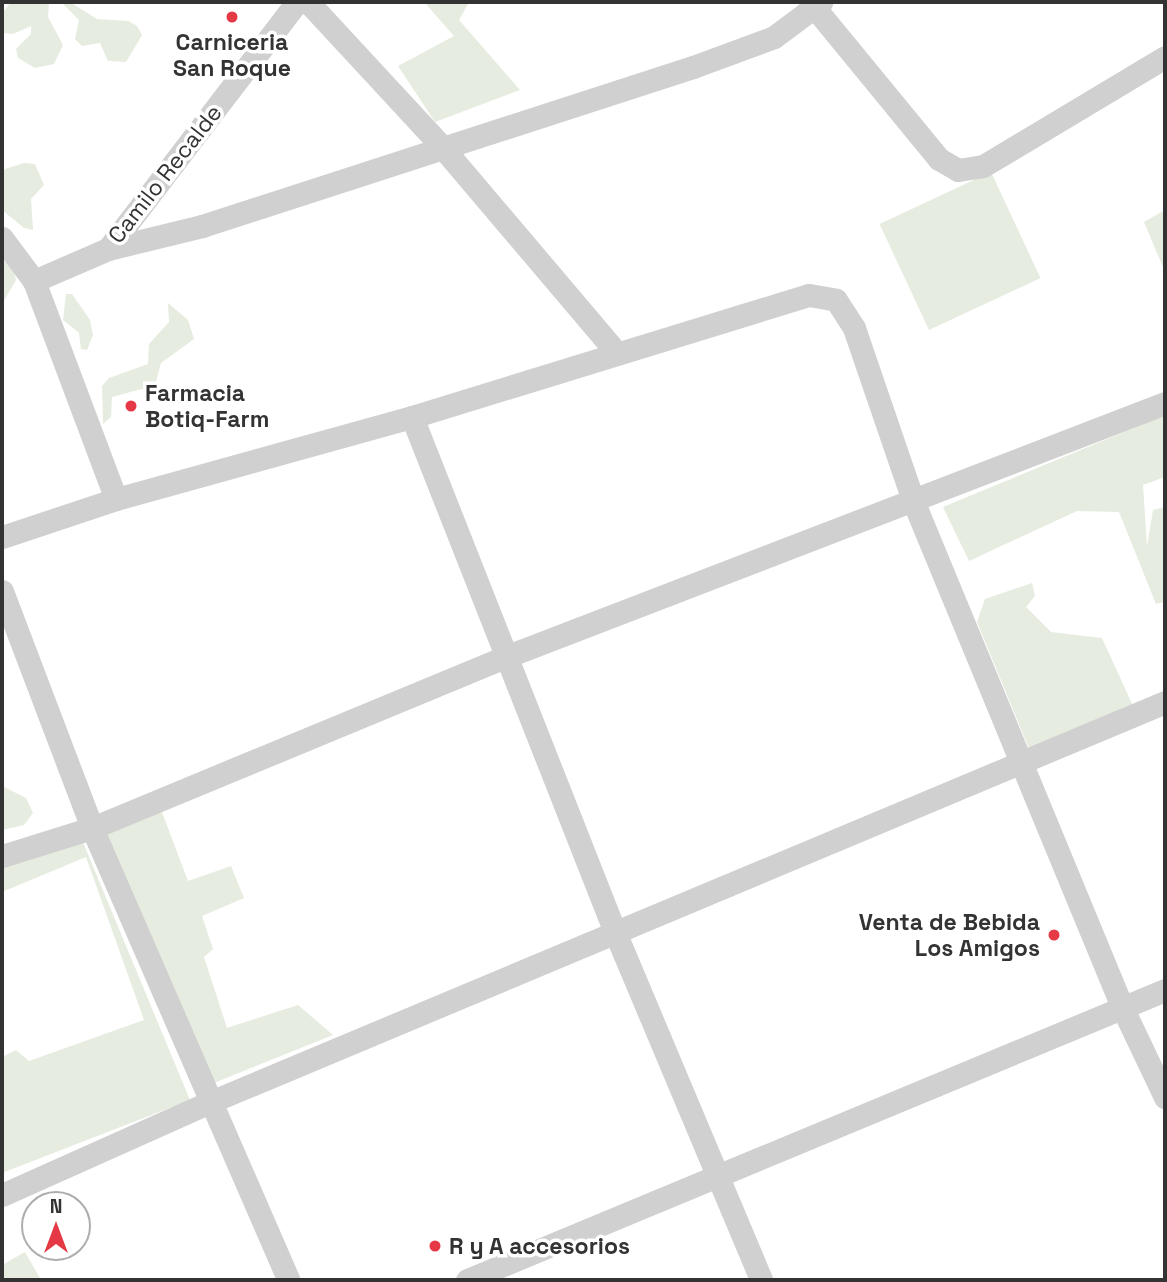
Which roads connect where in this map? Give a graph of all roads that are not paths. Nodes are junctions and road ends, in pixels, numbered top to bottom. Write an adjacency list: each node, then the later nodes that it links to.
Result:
1 (297, 2): 7 (street, Camilo Recalde)
2 (308, 2): 5 (street)
3 (815, 4): 4 (street); 5 (street)
4 (1165, 57)
5 (443, 148): 7 (street); 9 (street)
6 (2, 238): 8 (street)
7 (108, 249): 8 (street, Camilo Recalde)
8 (34, 281): 12 (street)
9 (615, 351): 11 (street); 13 (street)
10 (1165, 403): 13 (street)
11 (411, 417): 12 (street); 16 (street)
12 (116, 499): 14 (street)
13 (914, 503): 16 (street); 18 (street)
14 (2, 537)
15 (2, 591): 19 (street)
16 (508, 656): 19 (street); 21 (street)
17 (1165, 702): 18 (street)
18 (1021, 759): 21 (street); 23 (street)
19 (92, 828): 20 (street); 25 (street)
20 (2, 856)
21 (615, 932): 25 (street); 26 (street)
22 (1165, 990): 23 (street)
23 (1123, 1009): 24 (street); 26 (street)
24 (1165, 1097)
25 (208, 1103): 27 (street); 28 (street)
26 (716, 1178): 29 (street); 30 (street)
27 (2, 1195)
28 (289, 1280)
29 (467, 1280)
30 (761, 1280)

